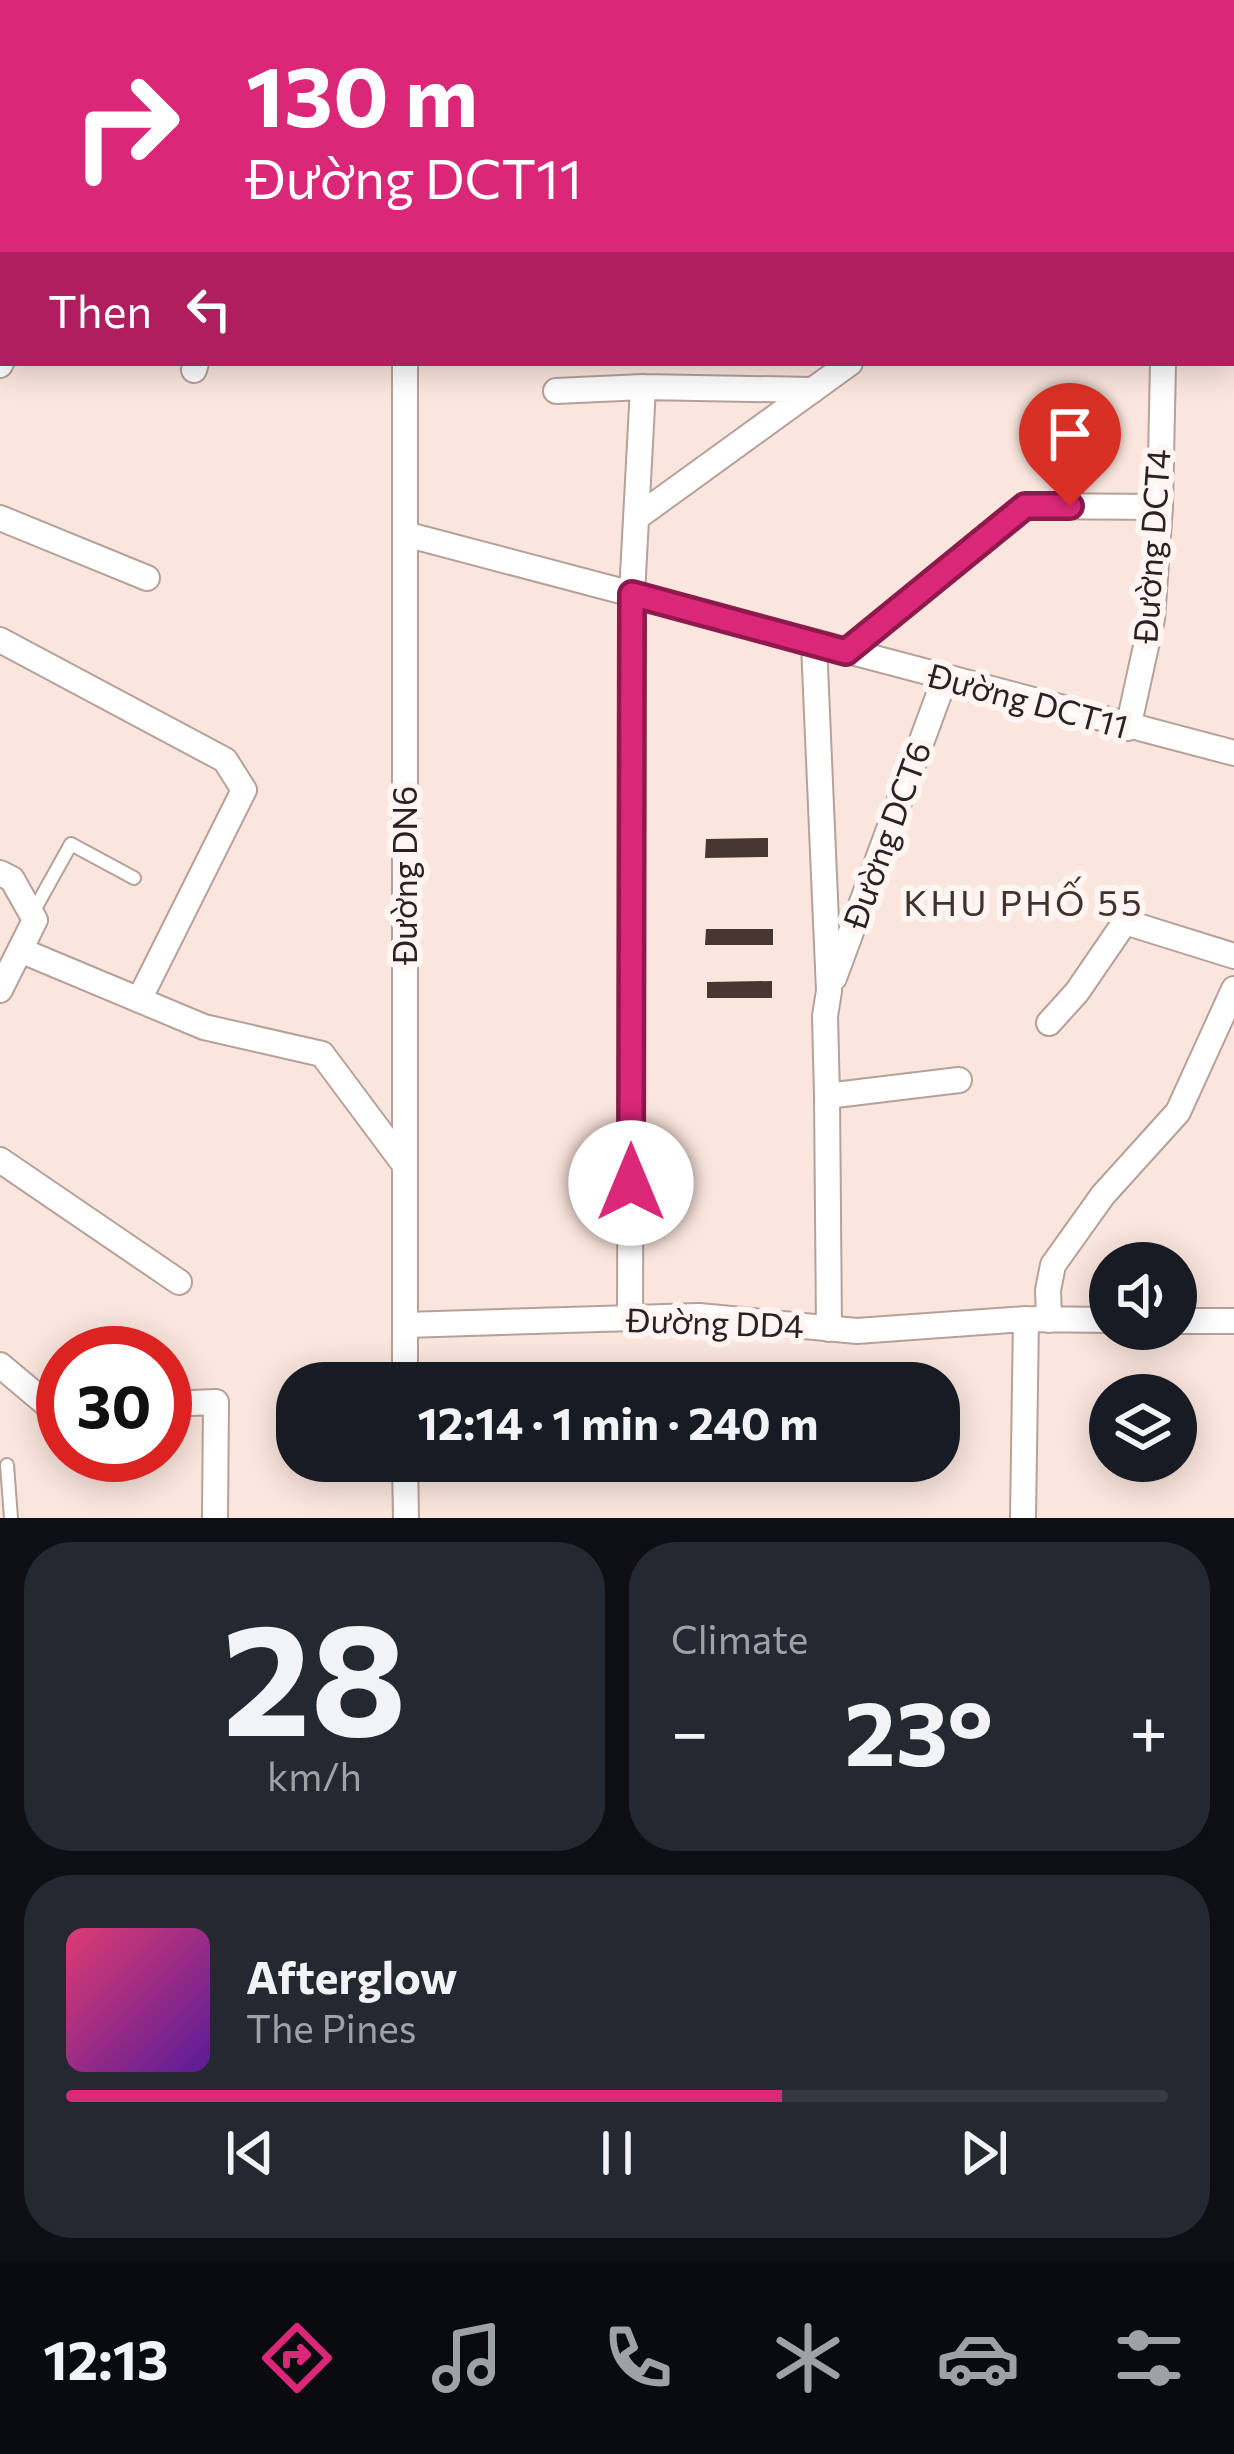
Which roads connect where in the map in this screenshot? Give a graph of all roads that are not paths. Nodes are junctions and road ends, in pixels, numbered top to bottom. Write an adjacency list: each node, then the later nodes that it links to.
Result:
1 (846, 366): 5 (street)
2 (1163, 366): 7 (street, Đường DCT4)
3 (405, 367): 10 (street, Đường DN6)
4 (643, 386): 5 (street); 6 (street); 9 (street)
5 (813, 390): 9 (street)
6 (556, 392)
7 (1160, 507): 15 (street); 17 (street, Đường DCT4)
8 (0, 518): 11 (street)
9 (636, 518): 12 (street)
10 (405, 534): 12 (street, Đường DCT11); 32 (street, Đường DN6)
11 (147, 578)
12 (632, 594): 14 (street, Đường DCT11); 34 (street)
13 (0, 640): 27 (street)
14 (814, 644): 15 (street, Đường DCT11); 26 (street)
15 (846, 652): 16 (street, Đường DCT11)
16 (945, 678): 17 (street, Đường DCT11); 26 (street, Đường DCT6)
17 (1128, 728): 18 (street, Đường DCT11)
18 (1234, 753)
19 (0, 872): 21 (street)
20 (134, 878): 21 (lane)
21 (32, 915): 22 (street)
22 (20, 950): 25 (street); 27 (street)
23 (1234, 956): 28 (street)
24 (1234, 989): 35 (street)
25 (0, 990)
26 (830, 991): 30 (street)
27 (139, 1000): 32 (street)
28 (1049, 1023)
29 (959, 1080): 30 (street)
30 (827, 1096): 40 (street)
31 (0, 1160): 33 (street)
32 (404, 1164): 39 (street, Đường DN6)
33 (179, 1282)
34 (630, 1318): 39 (street, Đường DD4); 40 (street, Đường DD4)
35 (1037, 1319): 36 (street, Đường DD4); 40 (street, Đường DD4); 50 (street)
36 (1089, 1320)
37 (1197, 1321): 38 (street)
38 (1234, 1322)
39 (405, 1325): 41 (street, Đường DN6)
40 (829, 1328)
41 (405, 1362)
42 (0, 1365): 43 (street)
43 (36, 1395)
44 (192, 1403): 48 (street)
45 (7, 1465): 47 (lane)
46 (405, 1482): 49 (street)
47 (10, 1518)
48 (215, 1518)
49 (406, 1518)
50 (1023, 1518)

